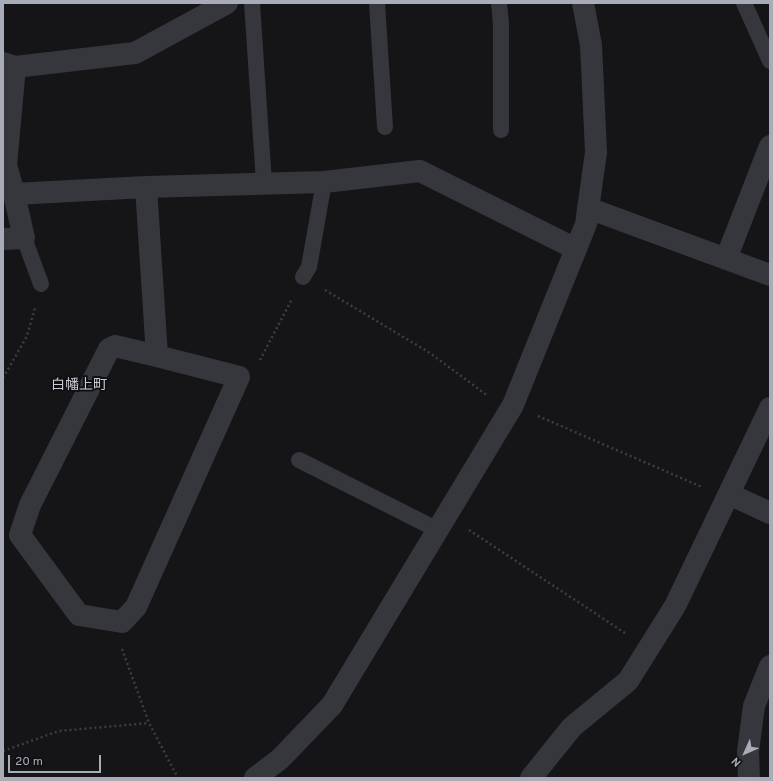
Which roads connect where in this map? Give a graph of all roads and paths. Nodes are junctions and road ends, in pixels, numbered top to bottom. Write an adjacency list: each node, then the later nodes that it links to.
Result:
1 (227, 3): 8 (street)
2 (252, 3): 13 (lane)
3 (377, 3): 9 (lane)
4 (499, 3): 10 (lane)
5 (583, 3): 16 (street)
6 (744, 3): 7 (lane)
7 (770, 61)
8 (9, 65): 15 (street)
9 (385, 127)
10 (501, 130)
11 (770, 146): 19 (street)
12 (324, 182): 13 (street); 18 (street); 21 (lane)
13 (264, 184): 14 (street)
14 (146, 187): 15 (street); 23 (street)
15 (14, 194): 17 (street)
16 (588, 208): 18 (street); 19 (street)
17 (13, 239): 22 (lane)
18 (576, 249): 27 (street)
19 (726, 259): 20 (street)
20 (770, 275)
21 (304, 277): 25 (path); 27 (path)
22 (41, 284): 24 (path)
23 (157, 356): 25 (street); 32 (street)
24 (3, 378)
25 (239, 378): 32 (street)
26 (770, 408): 29 (street)
27 (511, 409): 29 (path); 31 (street)
28 (299, 460): 31 (lane)
29 (728, 496): 30 (street); 33 (street)
30 (770, 513)
31 (443, 522): 33 (path); 38 (street)
32 (112, 620): 35 (path)
33 (649, 648): 39 (street)
34 (770, 666): 40 (street)
35 (149, 723): 36 (path); 37 (path)
36 (3, 751)
37 (178, 778)
38 (255, 778)
39 (531, 778)
40 (749, 778)

